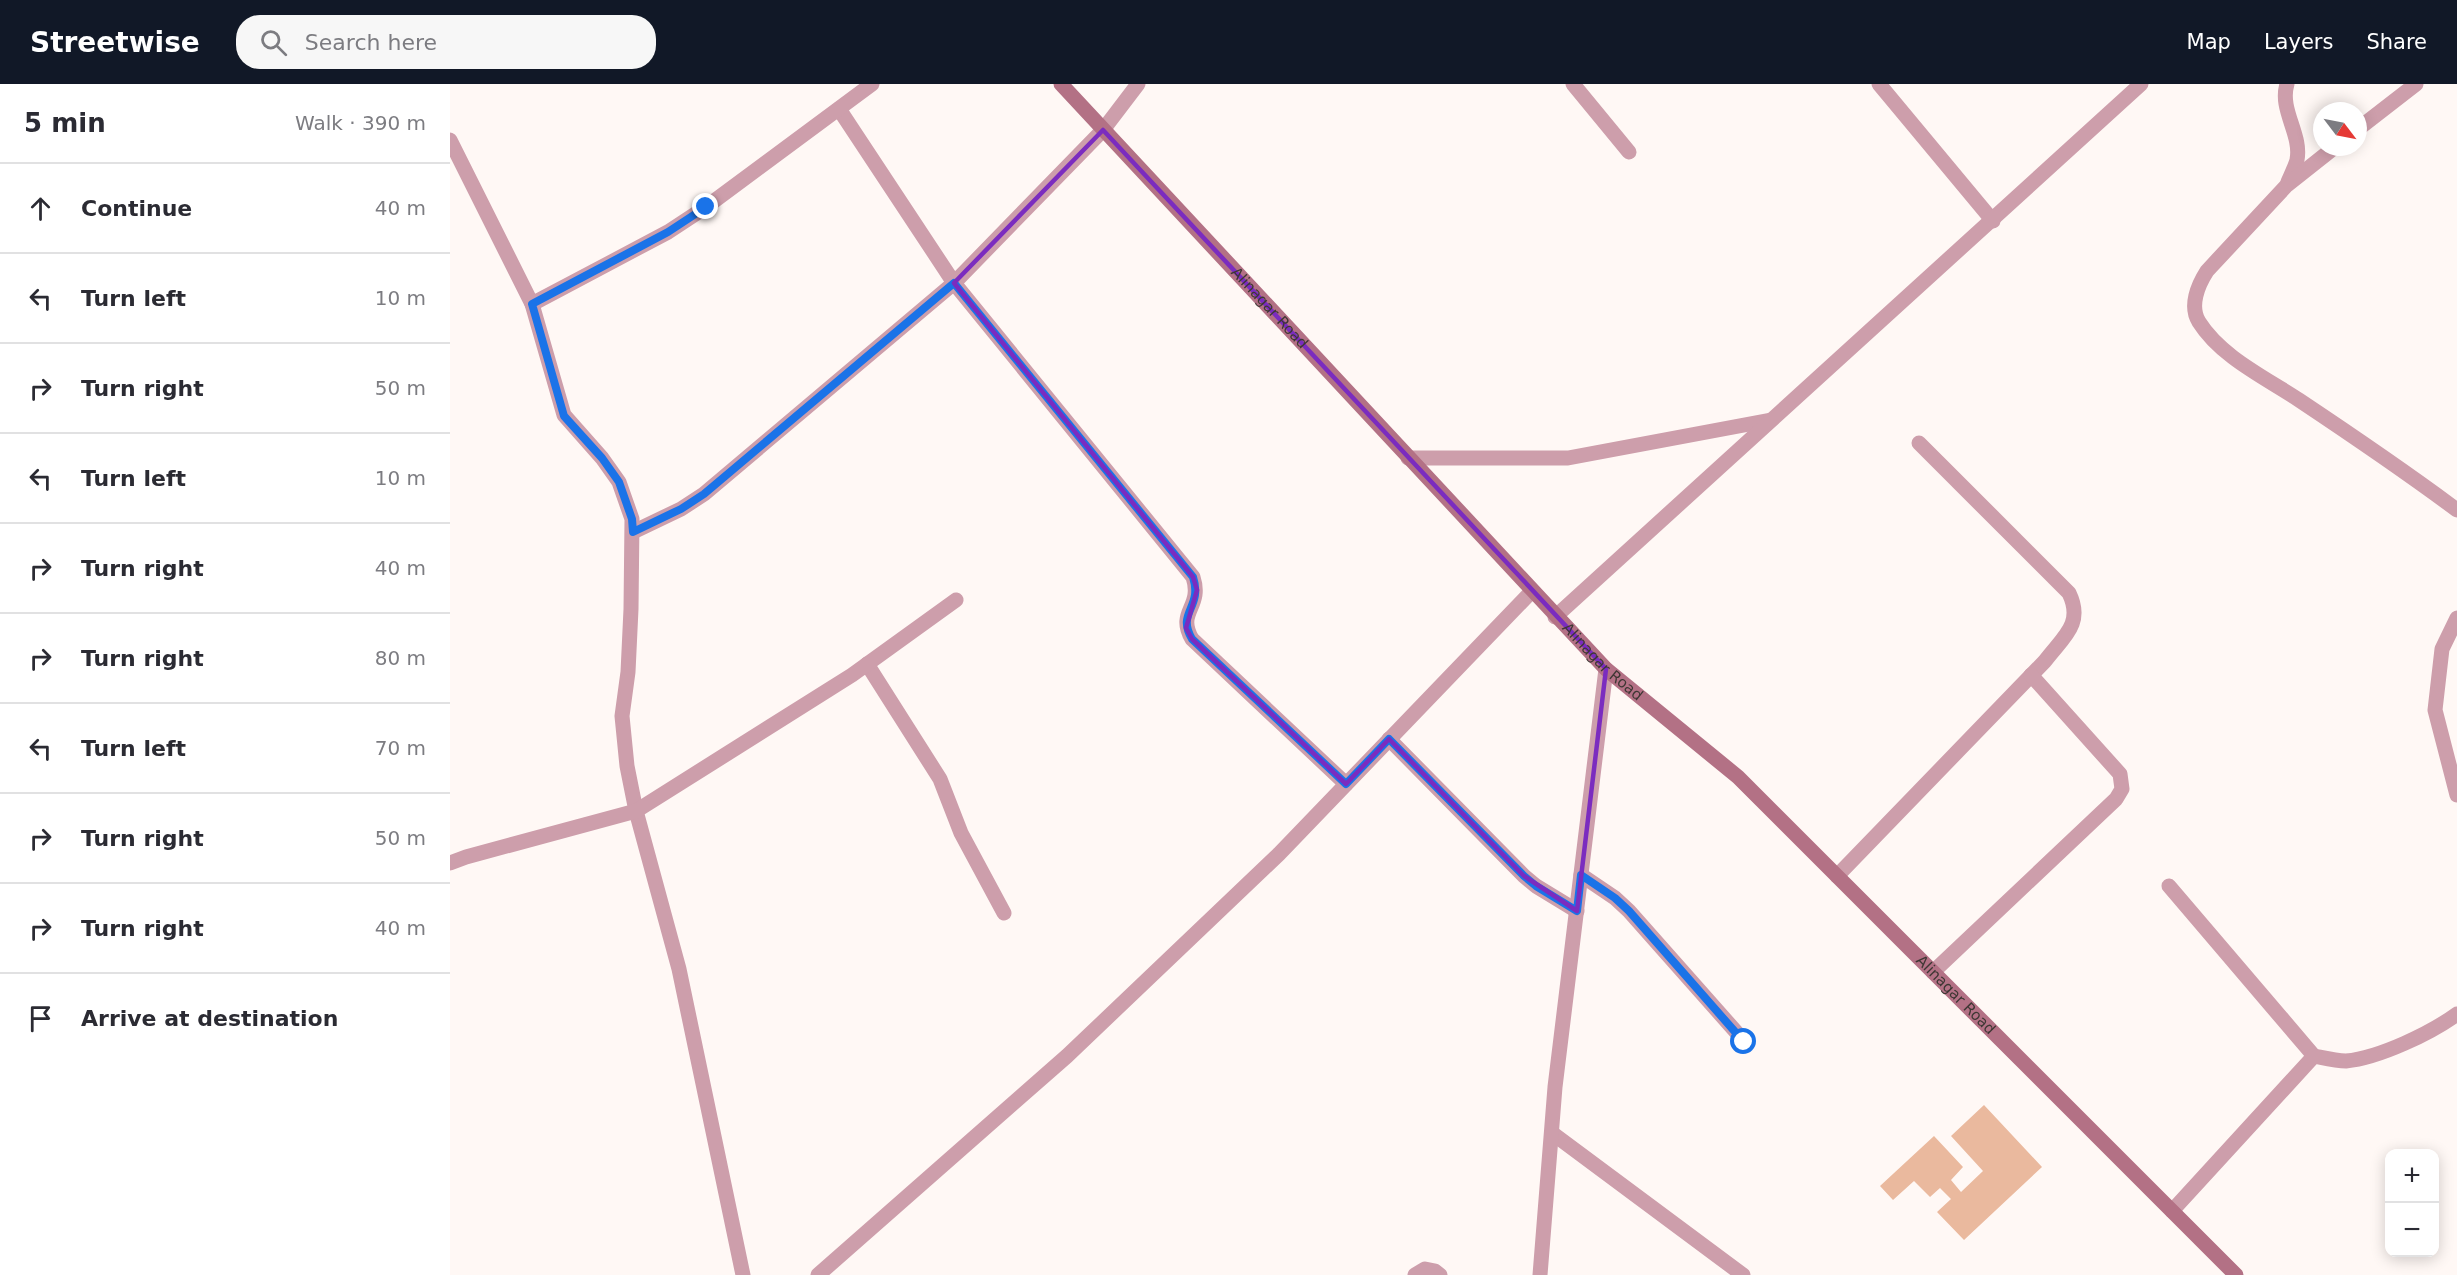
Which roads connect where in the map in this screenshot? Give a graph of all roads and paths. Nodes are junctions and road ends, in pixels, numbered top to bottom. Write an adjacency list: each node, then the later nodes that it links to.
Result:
1 (872, 84): 9 (street)
2 (1061, 84): 11 (main road, Alinagar Road)
3 (1138, 84): 11 (street)
4 (1573, 84): 13 (street)
5 (1879, 84): 16 (street)
6 (2141, 84): 16 (street)
7 (2287, 84): 15 (street)
8 (2416, 84): 10 (street)
9 (839, 109): 17 (street); 18 (street)
10 (2367, 122)
11 (1103, 130): 17 (street); 21 (main road, Alinagar Road)
12 (450, 141): 18 (street)
13 (1629, 152)
14 (2324, 156): 15 (street)
15 (2287, 185): 22 (street)
16 (1993, 221): 19 (street)
17 (954, 283): 23 (street); 32 (street)
18 (532, 304): 23 (street)
19 (1771, 420): 21 (street); 26 (street)
20 (1919, 443): 30 (street)
21 (1408, 458): 24 (main road, Alinagar Road)
22 (2455, 506)
23 (633, 532): 34 (street)
24 (1532, 591): 26 (main road, Alinagar Road); 31 (street)
25 (956, 600): 28 (street)
26 (1555, 617): 29 (main road, Alinagar Road)
27 (2457, 618): 33 (street)
28 (867, 664): 34 (street); 40 (street)
29 (1606, 669): 36 (street); 37 (main road, Alinagar Road)
30 (2031, 675): 37 (street); 41 (street)
31 (1389, 739): 32 (street); 39 (street)
32 (1346, 784): 48 (street)
33 (2457, 795)
34 (636, 811): 35 (street); 47 (street)
35 (450, 863)
36 (1581, 875): 39 (street); 43 (street)
37 (1837, 876): 41 (main road, Alinagar Road)
38 (2169, 886): 44 (street)
39 (1577, 911): 45 (street)
40 (1004, 913)
41 (1933, 972): 46 (main road, Alinagar Road)
42 (2453, 1022): 44 (street)
43 (1744, 1042)
44 (2314, 1056): 46 (street)
45 (1552, 1133): 51 (street); 52 (street)
46 (2172, 1211): 53 (main road, Alinagar Road)
47 (743, 1275)
48 (818, 1275)
49 (1415, 1275): 50 (street)
50 (1440, 1275)
51 (1540, 1275)
52 (1743, 1275)
53 (2236, 1275)

